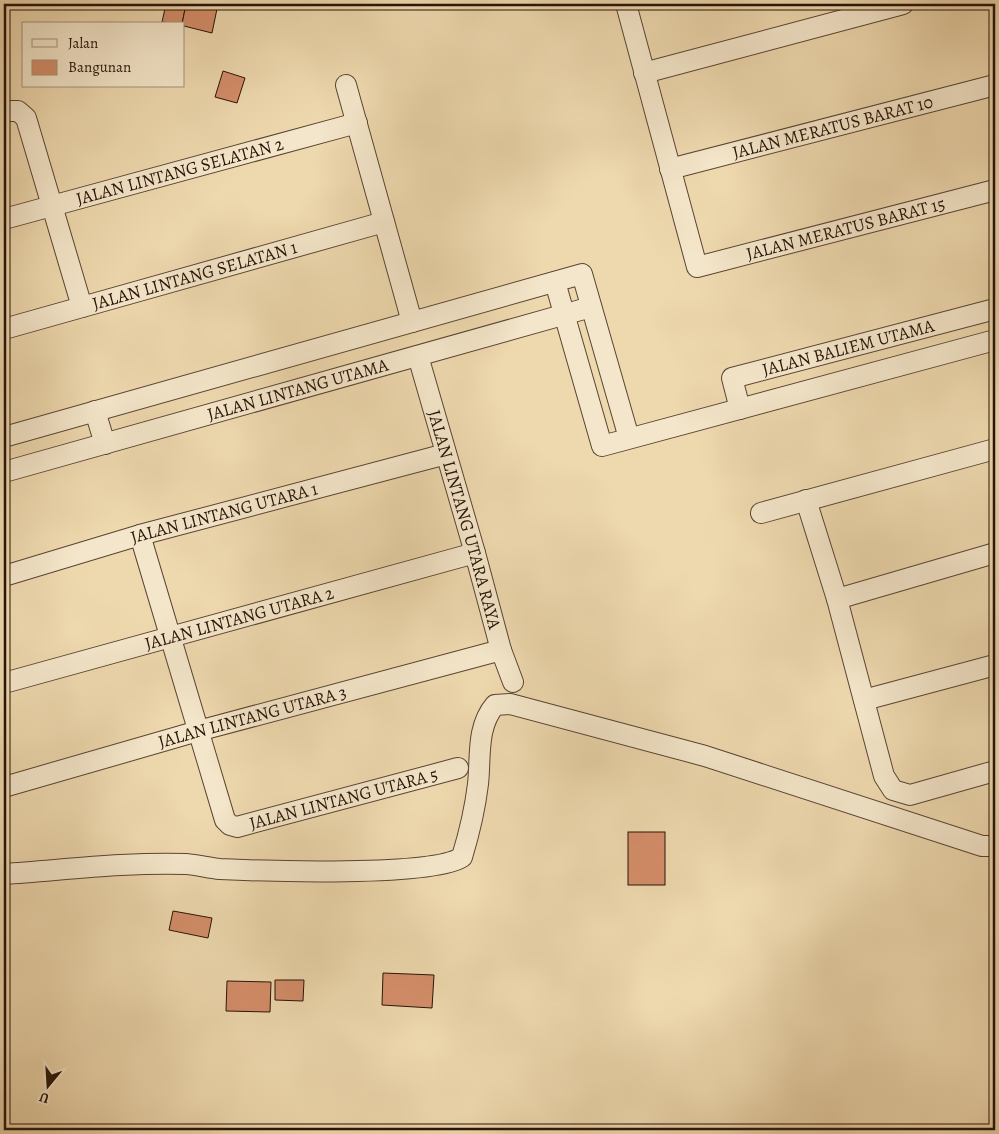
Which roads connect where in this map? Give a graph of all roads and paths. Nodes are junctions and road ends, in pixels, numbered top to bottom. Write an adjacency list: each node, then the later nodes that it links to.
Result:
1 (626, 4): 3 (street)
2 (903, 4): 3 (street)
3 (644, 73): 8 (street)
4 (346, 84): 7 (street)
5 (995, 85): 8 (street, JALAN MERATUS BARAT 10)
6 (11, 111): 10 (street)
7 (357, 123): 10 (street, JALAN LINTANG SELATAN 2); 12 (street)
8 (670, 170): 9 (street, JALAN MERATUS BARAT 15)
9 (995, 190)
10 (53, 205): 11 (street, JALAN LINTANG SELATAN 2); 14 (street)
11 (4, 219)
12 (384, 222): 14 (street, JALAN LINTANG SELATAN 1); 18 (street)
13 (555, 282): 15 (street, JALAN LINTANG UTAMA); 17 (street); 18 (street, JALAN LINTANG UTAMA)
14 (82, 307): 19 (street, JALAN LINTANG SELATAN 1)
15 (591, 307): 17 (street, JALAN LINTANG UTAMA); 25 (street)
16 (995, 309): 22 (street, JALAN BALIEM UTAMA)
17 (564, 315): 21 (street, JALAN LINTANG UTAMA); 25 (street, JALAN BALIEM UTAMA)
18 (412, 322): 23 (street, JALAN LINTANG UTAMA)
19 (4, 329)
20 (995, 340): 22 (street, JALAN BALIEM UTAMA)
21 (418, 356): 26 (street, JALAN LINTANG UTAMA); 28 (street, JALAN LINTANG UTARA RAYA)
22 (740, 409): 25 (street, JALAN BALIEM UTAMA)
23 (95, 411): 24 (street, JALAN LINTANG UTAMA); 26 (street)
24 (4, 437)
25 (629, 438)
26 (105, 444): 29 (street, JALAN LINTANG UTAMA)
27 (995, 449): 30 (street)
28 (446, 454): 32 (street, JALAN LINTANG UTARA 1); 34 (street, JALAN LINTANG UTARA RAYA)
29 (4, 472)
30 (806, 500): 31 (street); 36 (street)
31 (762, 513)
32 (140, 535): 35 (street, JALAN LINTANG UTARA 1); 37 (street)
33 (995, 553): 36 (street)
34 (475, 554): 37 (street, JALAN LINTANG UTARA 2); 38 (street, JALAN LINTANG UTARA RAYA)
35 (4, 576)
36 (836, 599): 42 (street)
37 (172, 636): 41 (street, JALAN LINTANG UTARA 2); 43 (street)
38 (501, 650): 40 (street, JALAN LINTANG UTARA RAYA); 43 (street, JALAN LINTANG UTARA 3)
39 (995, 665): 42 (street)
40 (513, 682)
41 (4, 683)
42 (864, 700): 45 (street)
43 (198, 731): 44 (street, JALAN LINTANG UTARA 5); 46 (street, JALAN LINTANG UTARA 3)
44 (458, 768)
45 (995, 770)
46 (4, 788)
47 (995, 846): 48 (street)
48 (4, 874)

